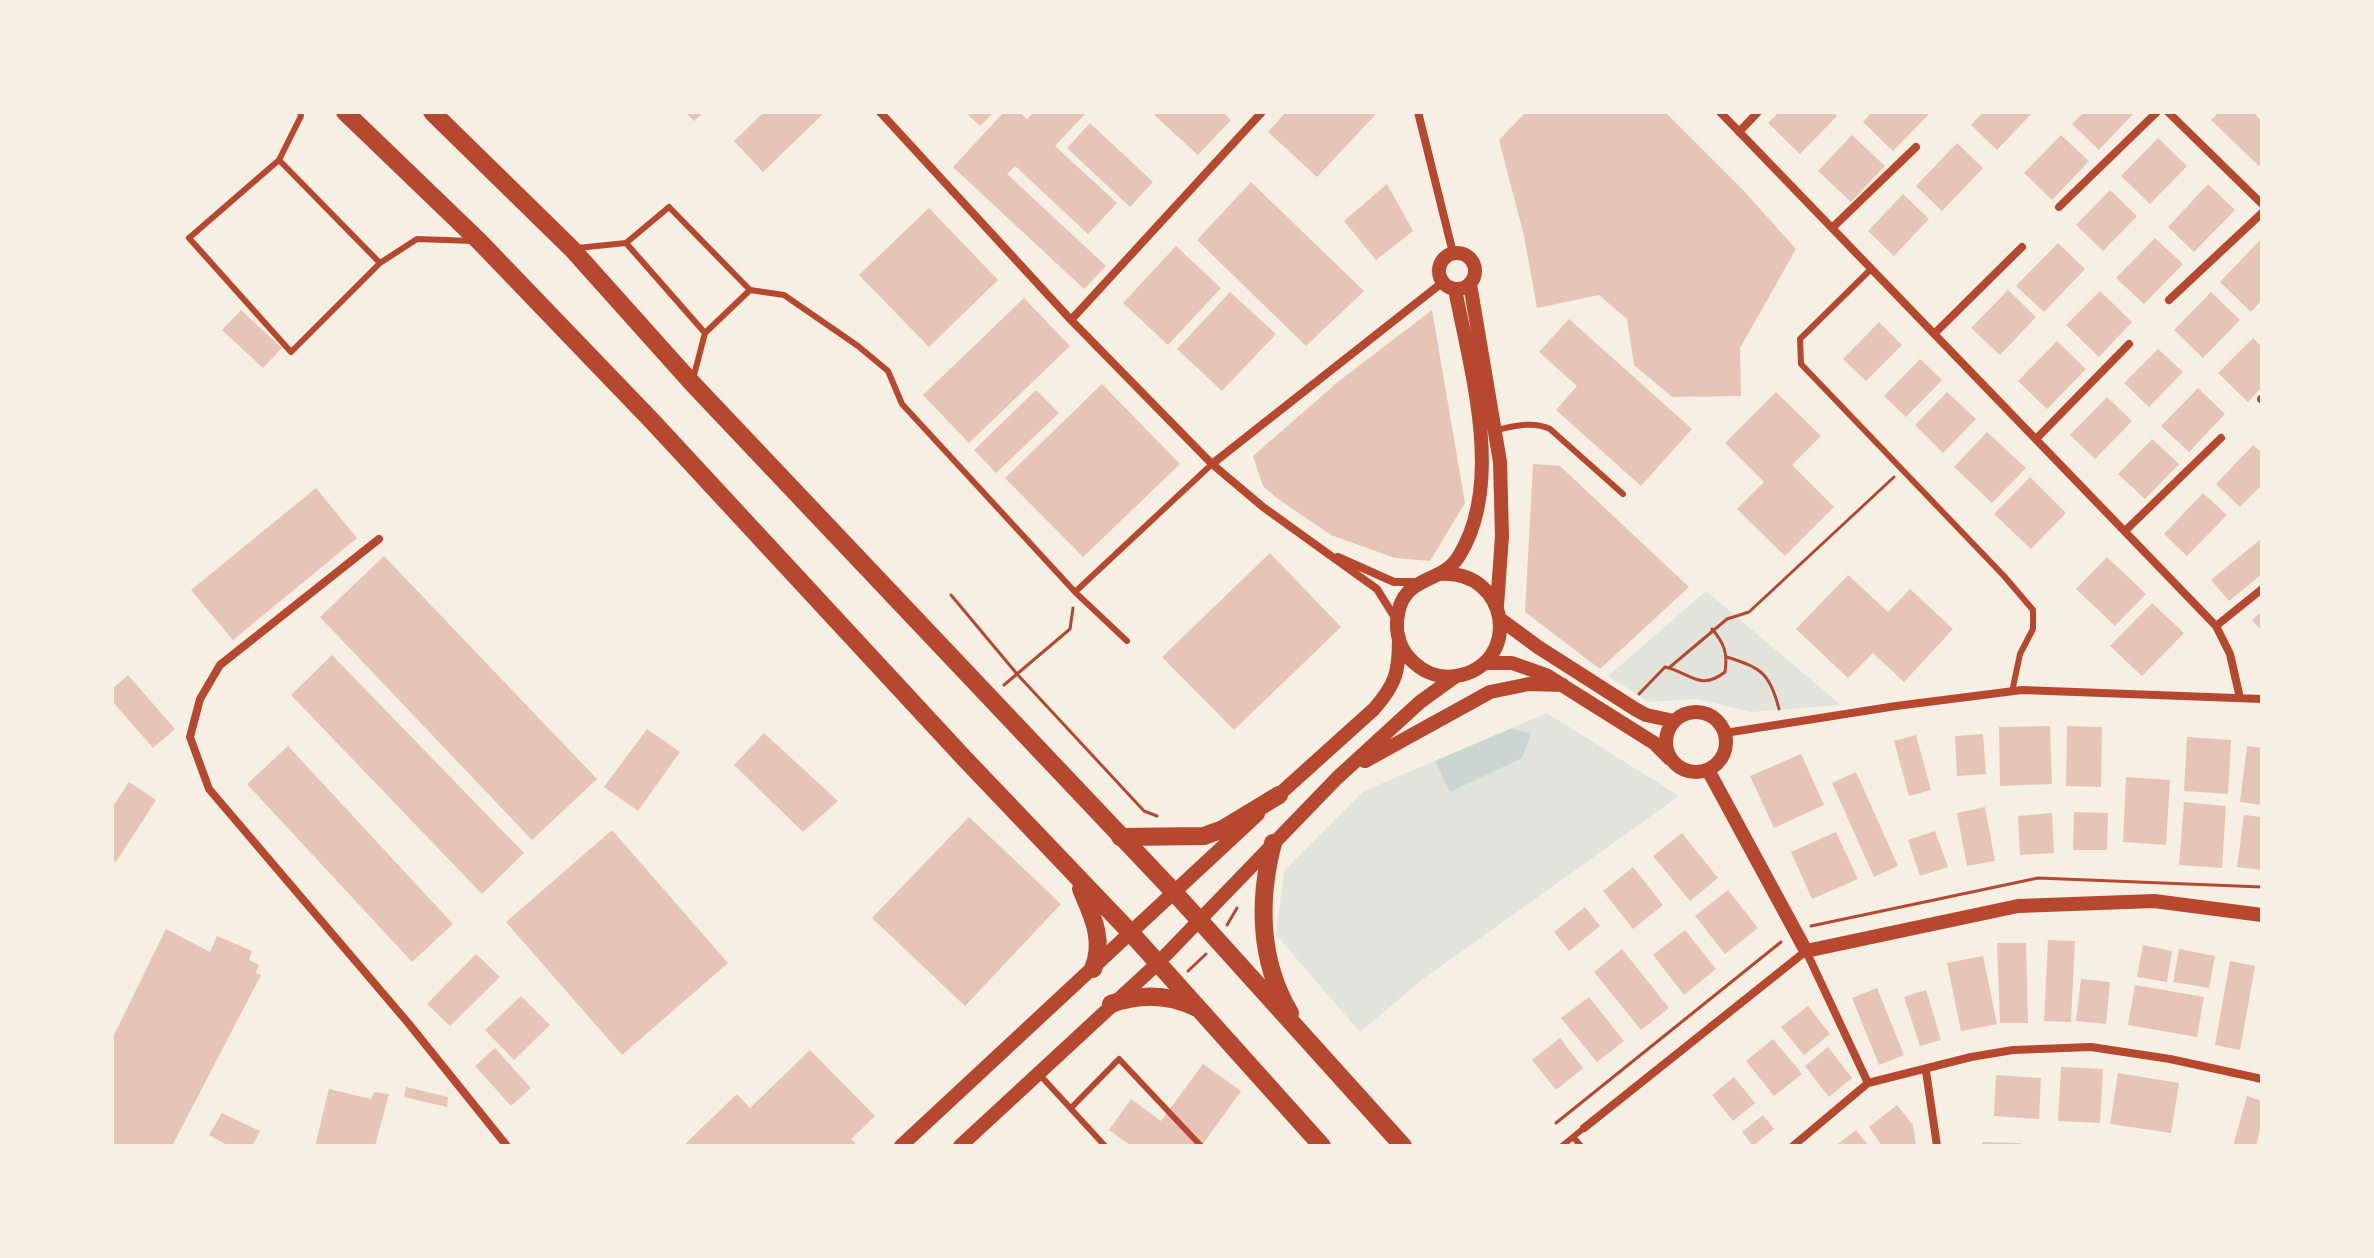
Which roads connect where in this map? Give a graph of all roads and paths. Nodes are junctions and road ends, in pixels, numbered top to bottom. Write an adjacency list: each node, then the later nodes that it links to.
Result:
1 (300, 112): 13 (lane)
2 (345, 112): 18 (highway)
3 (432, 112): 21 (highway)
4 (880, 112): 28 (street)
5 (1262, 112): 28 (street)
6 (1418, 112): 22 (street)
7 (1720, 112): 11 (street)
8 (1758, 112): 11 (street)
9 (2157, 112): 15 (street)
10 (2168, 112): 14 (street)
11 (1739, 132): 17 (street)
12 (1916, 147): 17 (street)
13 (279, 160): 23 (lane); 23 (lane)
14 (2262, 204)
15 (2059, 207)
16 (2262, 213): 27 (street)
17 (1832, 228): 24 (street)
18 (479, 241): 23 (lane); 74 (highway)
19 (626, 243): 21 (lane); 26 (lane); 29 (lane)
20 (2022, 247): 30 (street)
21 (572, 249): 32 (highway)
22 (1453, 253): 25 (street); 25 (street)
23 (380, 263)
24 (1871, 269): 30 (street); 37 (lane)
25 (1456, 285): 33 (street); 36 (street); 42 (street)
26 (750, 290): 29 (lane); 45 (lane)
27 (2169, 300)
28 (1071, 320): 36 (street)
29 (705, 333): 32 (lane)
30 (1934, 334): 35 (street)
31 (2129, 344): 35 (street)
32 (692, 383): 60 (highway)
33 (1496, 430): 38 (lane); 47 (street)
34 (2221, 438): 39 (street)
35 (2036, 439): 39 (street)
36 (1212, 464): 41 (street); 45 (lane)
37 (1902, 470): 50 (path); 59 (lane)
38 (1623, 494)
39 (2125, 531): 49 (street)
40 (379, 539): 95 (street)
41 (1319, 548): 43 (street); 48 (street)
42 (1440, 574): 43 (street); 47 (street)
43 (1422, 581): 48 (street)
44 (2262, 589): 49 (street)
45 (1075, 592): 52 (lane); 56 (path)
46 (951, 595): 56 (path)
47 (1499, 613): 54 (street); 63 (street)
48 (1397, 622): 51 (street)
49 (2216, 626): 61 (street)
50 (1712, 629): 53 (path); 55 (path)
51 (1399, 638): 57 (street); 70 (street)
52 (1127, 641)
53 (1727, 657): 55 (path); 65 (path)
54 (1484, 663): 57 (street); 58 (street)
55 (1670, 667): 63 (path)
56 (1017, 674): 60 (path); 72 (path)
57 (1456, 676): 69 (street)
58 (1563, 685): 67 (street); 69 (street)
59 (2012, 692): 61 (street); 65 (street)
60 (989, 698): 71 (highway)
61 (2240, 698): 62 (street)
62 (2262, 699)
63 (1628, 705): 64 (street)
64 (1674, 721): 66 (street); 67 (street)
65 (1782, 724): 66 (street)
66 (1725, 733): 68 (street)
67 (1670, 759): 68 (street)
68 (1708, 770): 78 (street)
69 (1337, 778): 73 (street)
70 (1279, 795): 72 (highway); 75 (street)
71 (1120, 837): 72 (highway); 75 (highway)
72 (1188, 838)
73 (1273, 843): 77 (street); 85 (highway)
74 (1075, 875): 79 (highway); 82 (highway)
75 (1173, 891): 77 (highway); 79 (street)
76 (2262, 915): 80 (street)
77 (1200, 922): 81 (street); 85 (highway)
78 (1795, 930): 80 (street); 91 (path)
79 (1130, 932): 81 (highway); 82 (street)
80 (1806, 951): 89 (street); 92 (street)
81 (1158, 963): 83 (street); 84 (highway)
82 (1093, 969): 96 (street)
83 (1111, 1004): 84 (highway); 87 (street)
84 (1202, 1010): 94 (highway)
85 (1303, 1037): 100 (highway)
86 (1926, 1071): 88 (street); 89 (street); 104 (street)
87 (1039, 1074): 90 (lane); 97 (street)
88 (2262, 1079)
89 (1868, 1083): 103 (street)
90 (1071, 1108): 98 (lane); 99 (lane)
91 (1556, 1123)
92 (1584, 1128): 93 (lane)
93 (1573, 1137): 101 (lane); 102 (lane)
94 (1315, 1143)
95 (507, 1146)
96 (901, 1146)
97 (960, 1146)
98 (1105, 1146)
99 (1201, 1146)
100 (1403, 1146)
101 (1562, 1146)
102 (1581, 1146)
103 (1793, 1146)
104 (1937, 1146)

